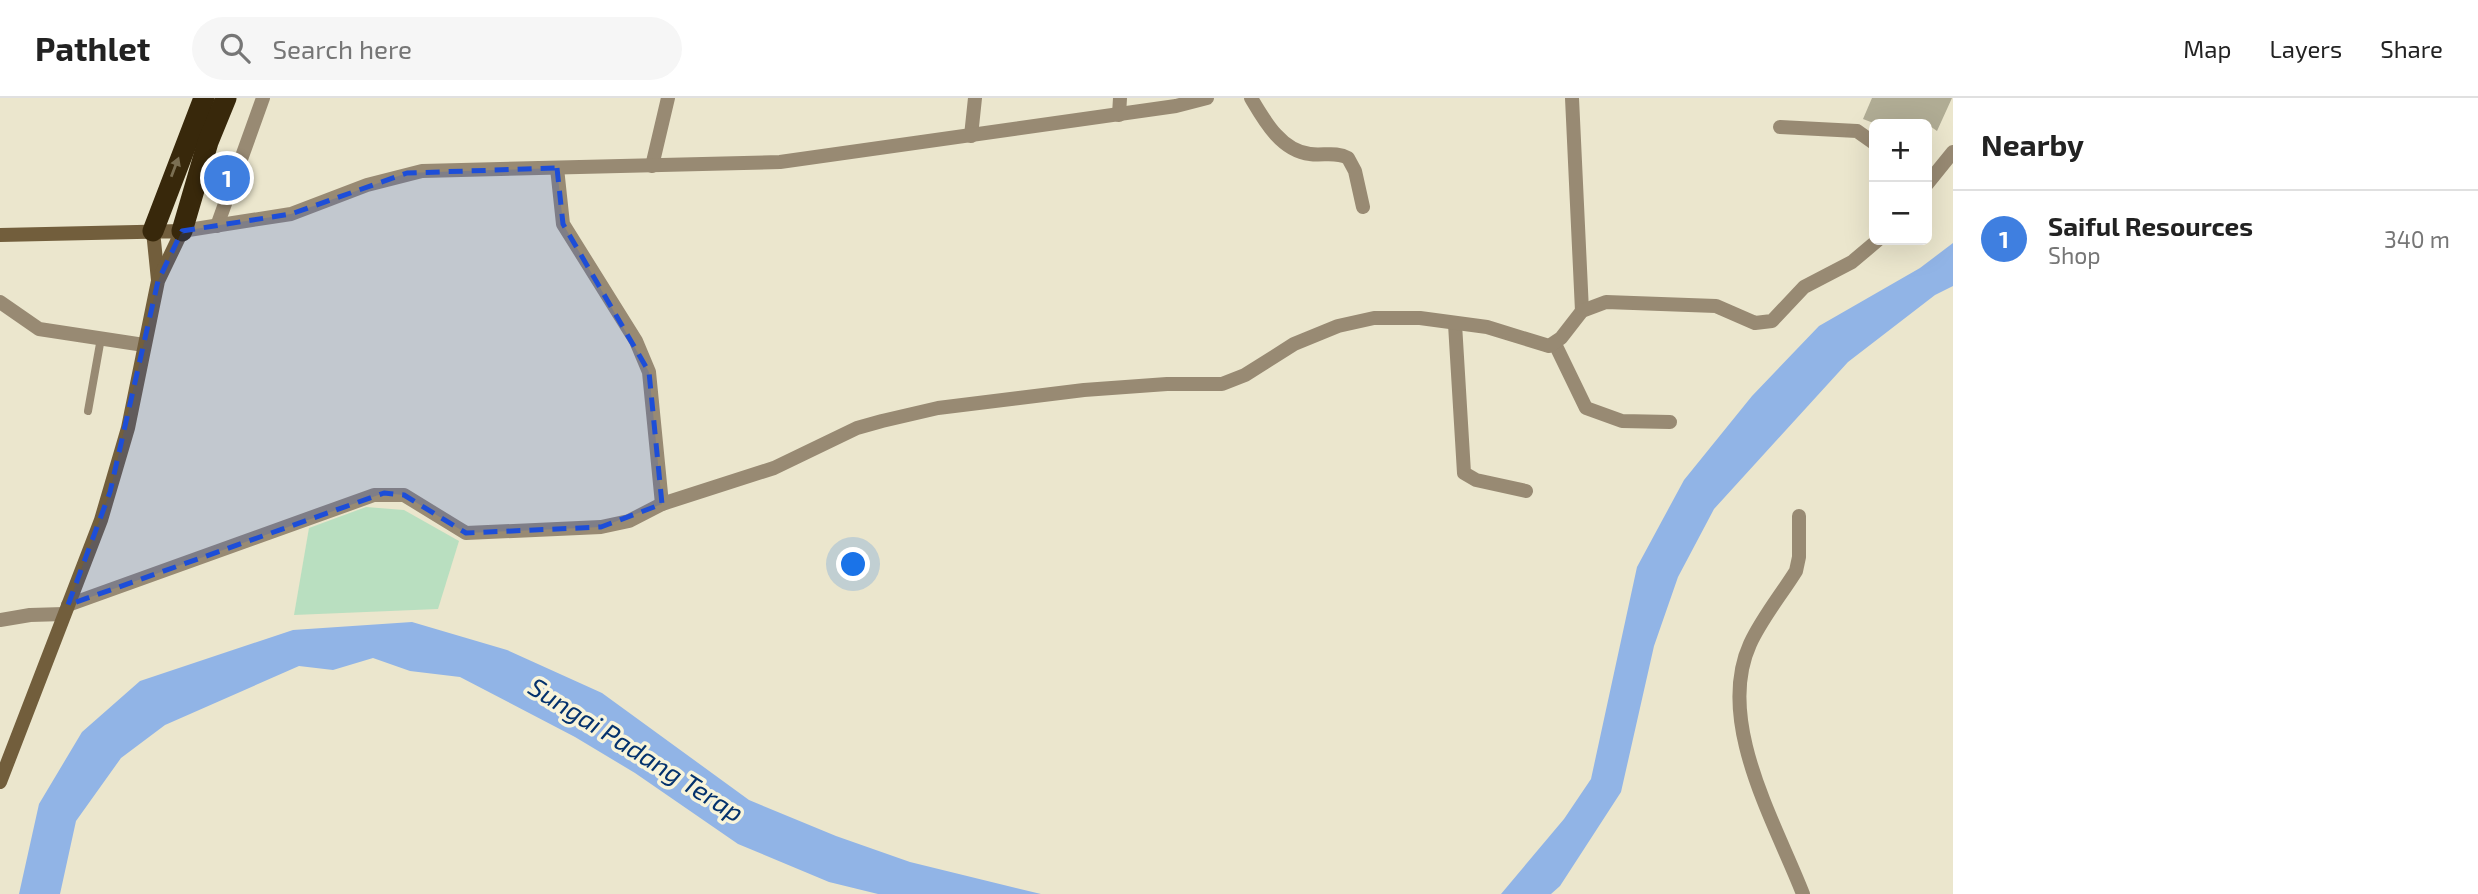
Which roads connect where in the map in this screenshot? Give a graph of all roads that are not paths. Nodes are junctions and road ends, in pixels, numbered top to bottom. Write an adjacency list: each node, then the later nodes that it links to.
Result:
1 (204, 98): 20 (highway, one-way to 1)
2 (226, 98): 21 (highway)
3 (263, 98): 19 (street)
4 (668, 98): 15 (street)
5 (975, 98): 12 (street)
6 (1120, 98): 10 (street)
7 (1207, 98): 10 (street)
8 (1251, 98): 18 (street)
9 (1572, 98): 26 (street)
10 (1119, 115): 12 (street)
11 (1780, 127): 13 (street)
12 (971, 136): 15 (street)
13 (1869, 139)
14 (1953, 152): 17 (street)
15 (652, 166): 16 (street)
16 (557, 168): 19 (street); 34 (street)
17 (1929, 182)
18 (1363, 207)
19 (217, 226): 21 (street)
20 (153, 231): 21 (main road); 22 (main road); 24 (main road)
21 (181, 231): 24 (main road)
22 (0, 235)
23 (1872, 245): 26 (street)
24 (158, 281): 30 (main road)
25 (0, 302): 28 (street)
26 (1582, 312): 29 (street)
27 (1455, 324): 29 (street); 33 (street); 34 (street)
28 (100, 338): 30 (street); 31 (lane)
29 (1555, 344): 32 (street)
30 (144, 345): 36 (main road)
31 (88, 411)
32 (1670, 422)
33 (1525, 491)
34 (662, 504): 36 (street)
35 (1799, 516): 39 (street)
36 (66, 610): 37 (street); 38 (main road)
37 (0, 620)
38 (0, 782)
39 (1803, 894)

